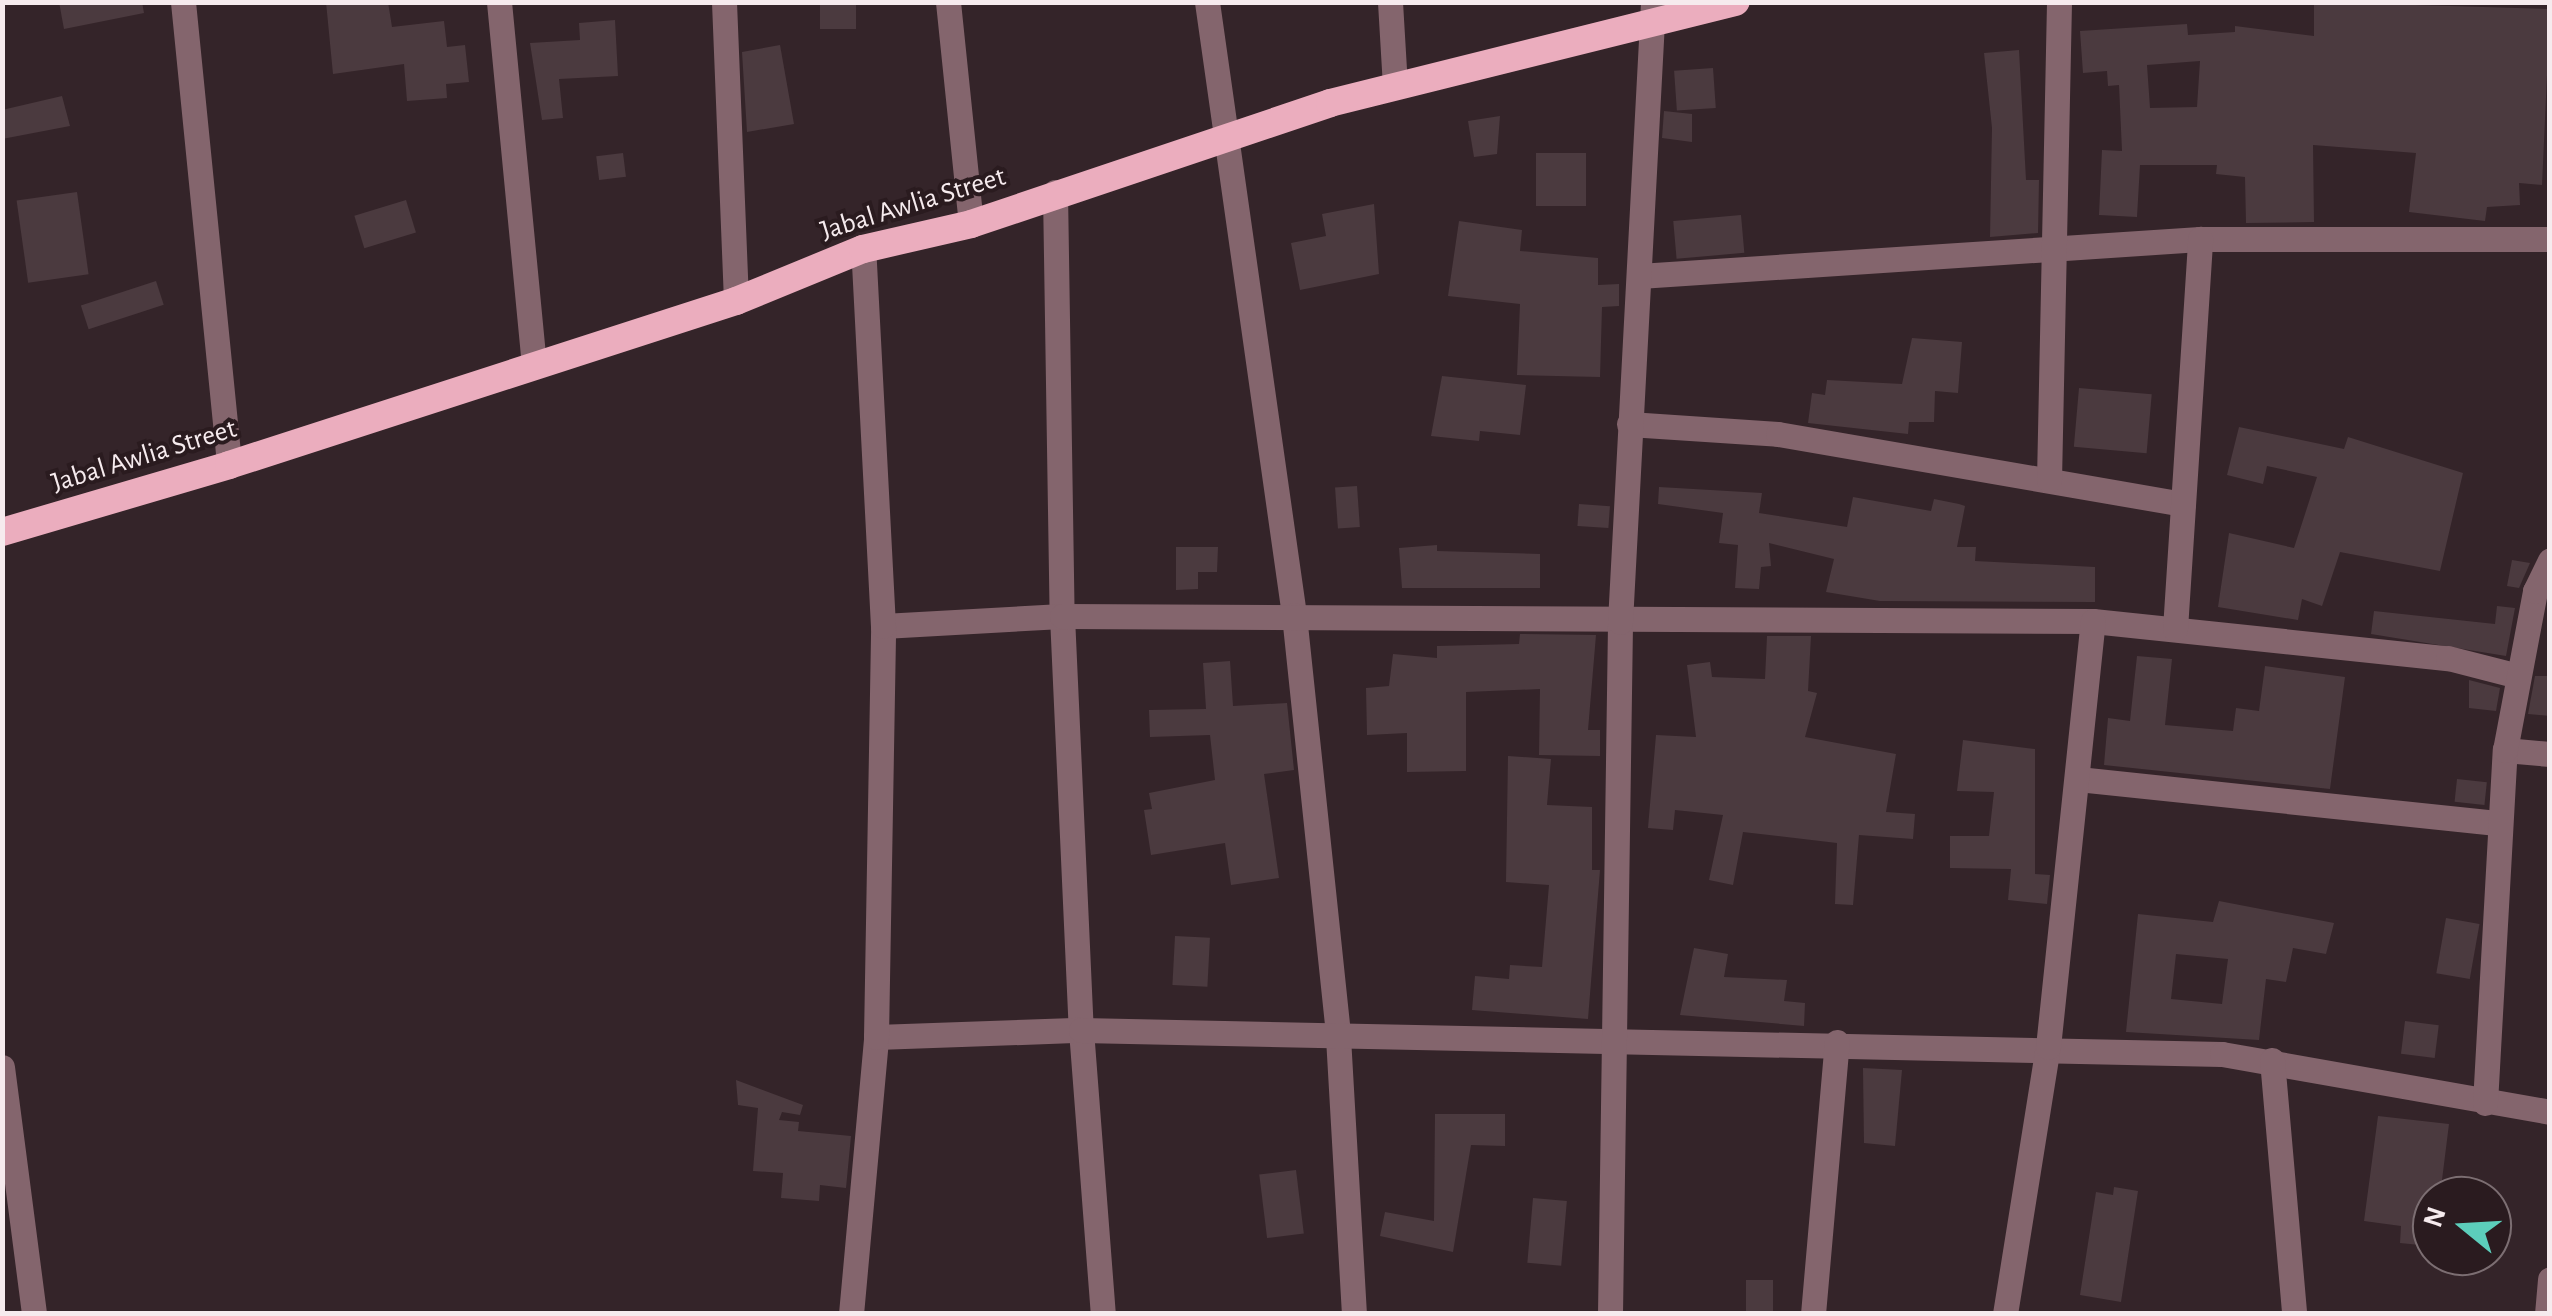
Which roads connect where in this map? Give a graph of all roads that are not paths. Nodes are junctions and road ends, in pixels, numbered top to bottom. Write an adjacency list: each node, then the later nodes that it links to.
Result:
1 (184, 2): 22 (street)
2 (499, 2): 20 (street)
3 (724, 2): 19 (street)
4 (948, 2): 13 (street)
5 (1207, 2): 11 (street)
6 (1390, 2): 10 (street)
7 (1736, 2): 9 (highway, Jabal Awlia Street)
8 (2058, 2): 17 (street)
9 (1653, 12): 10 (highway, Jabal Awlia Street); 18 (street)
10 (1395, 86): 11 (highway, Jabal Awlia Street)
11 (1224, 137): 12 (highway, Jabal Awlia Street); 27 (street)
12 (1055, 192): 13 (highway, Jabal Awlia Street); 28 (street)
13 (971, 224): 16 (highway, Jabal Awlia Street)
14 (2200, 239): 15 (street); 17 (street); 24 (street)
15 (2550, 239)
16 (863, 248): 19 (highway, Jabal Awlia Street); 31 (street)
17 (2053, 250): 18 (street); 23 (street)
18 (1640, 276): 21 (street)
19 (736, 301): 20 (highway, Jabal Awlia Street)
20 (534, 365): 22 (highway, Jabal Awlia Street)
21 (1629, 424): 23 (street); 30 (street)
22 (228, 466): 25 (highway, Jabal Awlia Street)
23 (2048, 480): 24 (street)
24 (2184, 504): 32 (street)
25 (2, 532)
26 (2550, 560): 33 (street)
27 (1294, 615): 28 (street); 30 (street); 40 (street)
28 (1062, 616): 31 (street); 38 (street)
29 (2093, 620): 30 (street); 32 (street); 36 (street)
30 (1620, 622): 41 (street)
31 (883, 626): 39 (street)
32 (2174, 628): 33 (street)
33 (2518, 676): 34 (street)
34 (2505, 750): 35 (street); 37 (street)
35 (2550, 754)
36 (2078, 779): 37 (street); 43 (street)
37 (2497, 824): 46 (street)
38 (1080, 1030): 39 (street); 40 (street); 51 (street)
39 (876, 1036): 50 (street)
40 (1338, 1037): 41 (street); 52 (street)
41 (1613, 1038): 42 (street); 53 (street)
42 (1837, 1042): 43 (street); 54 (street)
43 (2048, 1047): 44 (street); 55 (street)
44 (2272, 1060): 46 (street); 56 (street)
45 (2, 1067): 49 (street)
46 (2486, 1103): 47 (street)
47 (2550, 1112)
48 (2550, 1279): 57 (street)
49 (34, 1314)
50 (851, 1314)
51 (1104, 1314)
52 (1354, 1314)
53 (1610, 1314)
54 (1813, 1314)
55 (2005, 1314)
56 (2294, 1314)
57 (2548, 1314)

